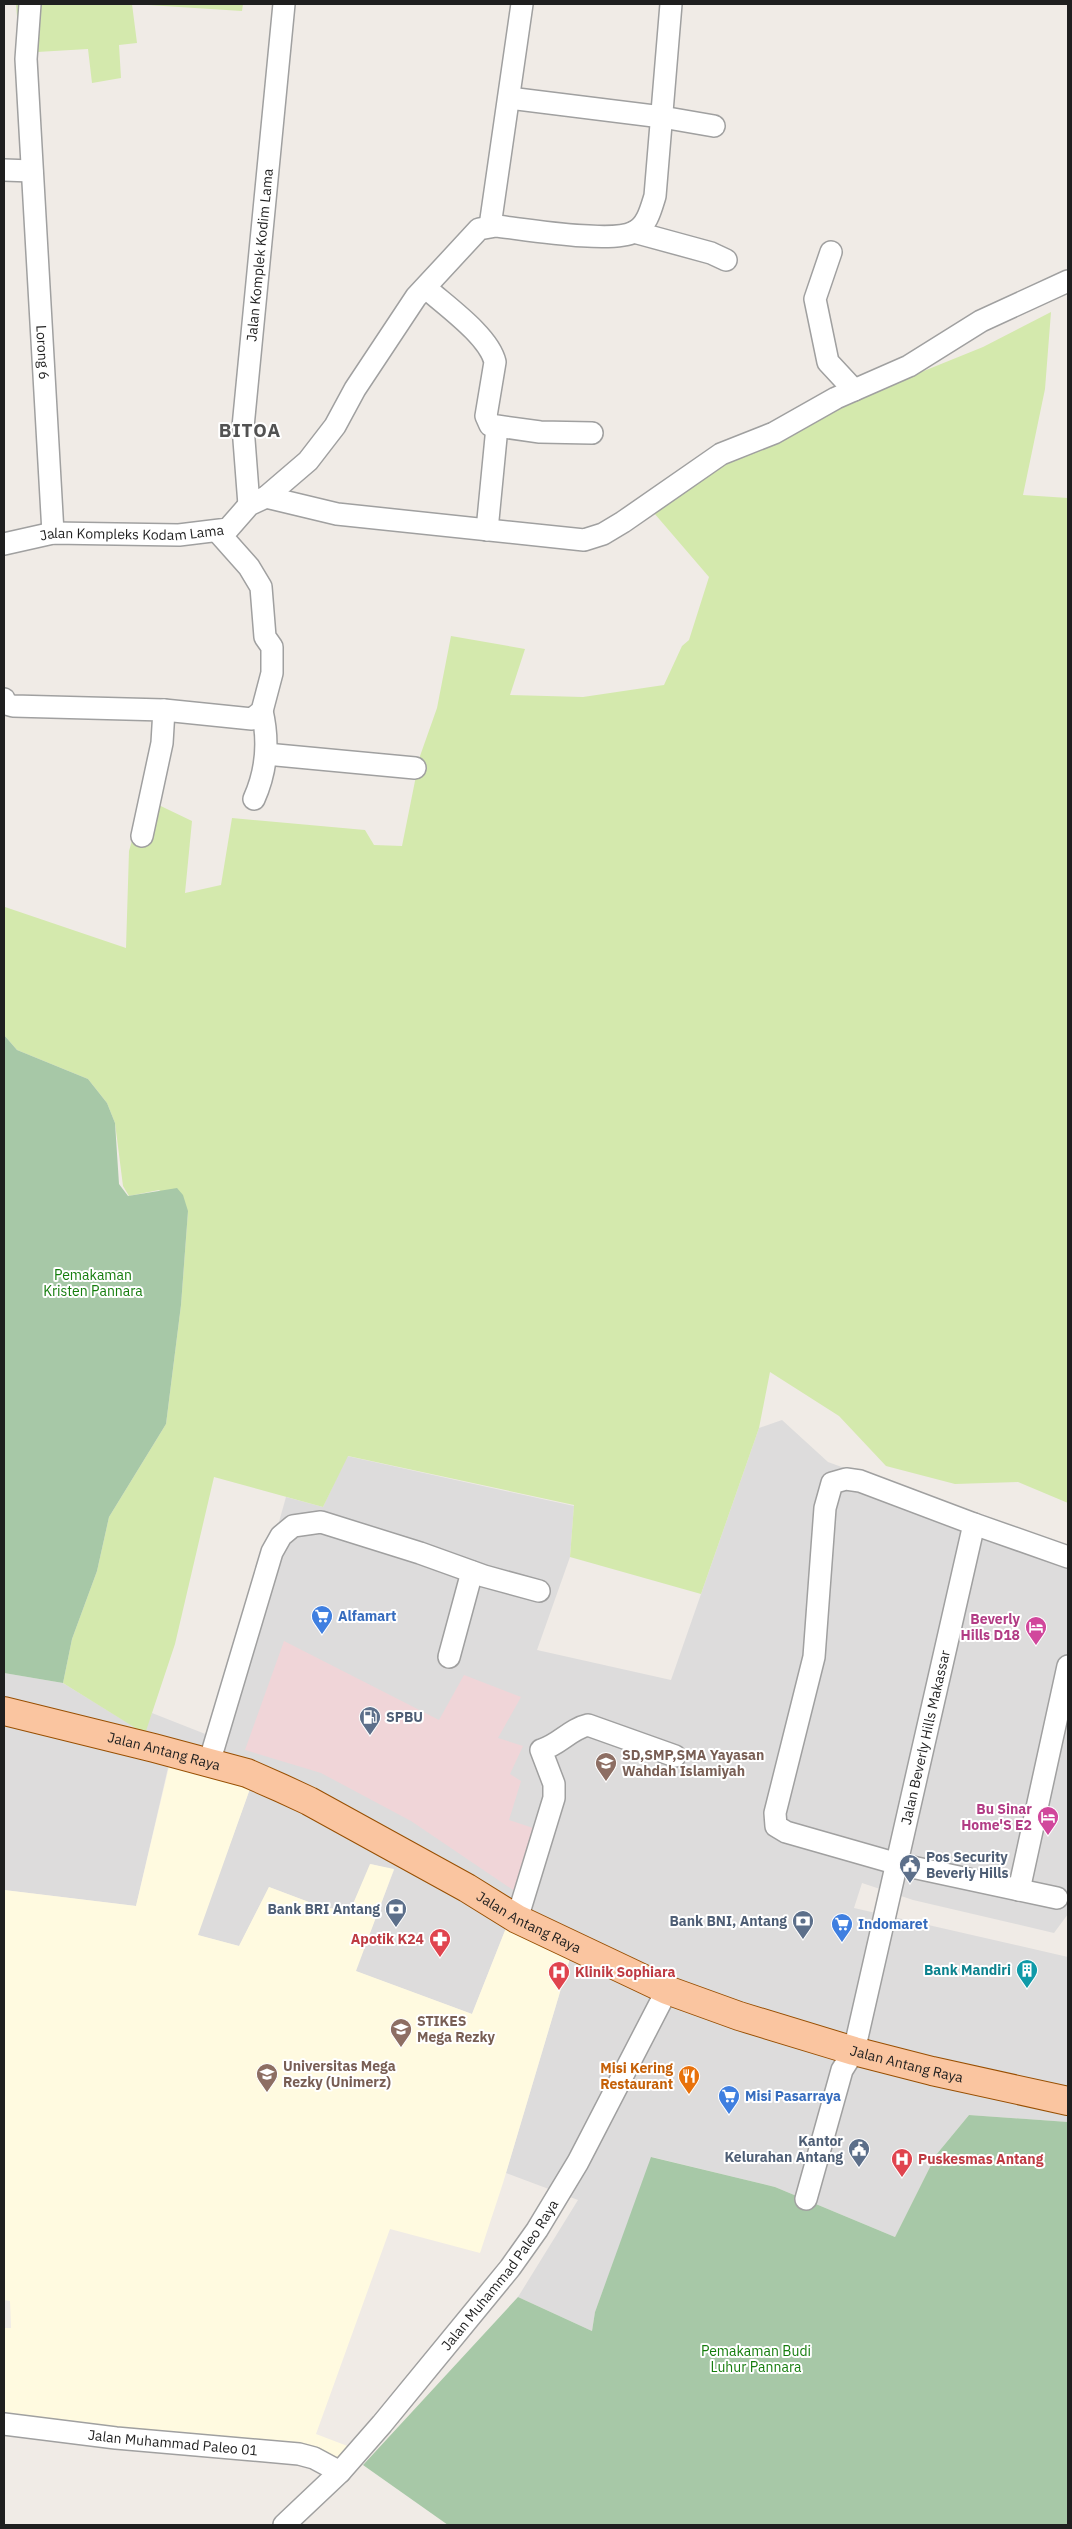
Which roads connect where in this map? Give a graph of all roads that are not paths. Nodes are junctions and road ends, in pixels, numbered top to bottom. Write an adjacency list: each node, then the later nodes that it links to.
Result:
1 (30, 4): 9 (street, Lorong 6)
2 (284, 4): 19 (street, Jalan Komplek Kodim Lama)
3 (522, 4): 5 (street)
4 (671, 4): 6 (street)
5 (509, 98): 6 (street); 10 (street)
6 (662, 117): 7 (street); 11 (street)
7 (714, 126)
8 (4, 170): 9 (street)
9 (32, 171): 22 (street, Lorong 6)
10 (490, 226): 11 (street); 15 (street, Jalan Kompleks Kodam Lama)
11 (634, 232): 13 (street)
12 (831, 252): 16 (street)
13 (726, 260)
14 (1068, 282): 16 (street)
15 (426, 288): 17 (street); 19 (street, Jalan Kompleks Kodam Lama)
16 (854, 390): 20 (street)
17 (497, 427): 18 (street); 20 (street)
18 (592, 433)
19 (258, 501): 20 (street); 21 (street, Jalan Kompleks Kodam Lama)
20 (487, 530)
21 (217, 531): 22 (street, Jalan Kompleks Kodam Lama); 26 (street)
22 (53, 533): 23 (street, Jalan Kompleks Kodam Lama)
23 (4, 544)
24 (4, 699): 25 (street)
25 (164, 710): 26 (street); 30 (street)
26 (262, 711): 27 (street)
27 (266, 754): 28 (street); 29 (street)
28 (415, 768)
29 (254, 799)
30 (142, 836)
31 (974, 1524): 32 (street); 40 (street, Jalan Beverly Hills Makassar); 40 (street)
32 (1068, 1557)
33 (472, 1572): 34 (street); 35 (street); 39 (street)
34 (539, 1592)
35 (449, 1656)
36 (1068, 1666): 41 (street)
37 (4, 1711): 39 (main road, Jalan Antang Raya)
38 (675, 1756): 43 (street)
39 (209, 1764): 43 (main road, Jalan Antang Raya)
40 (898, 1864): 41 (street); 45 (street, Jalan Beverly Hills Makassar)
41 (1019, 1890): 42 (street)
42 (1057, 1898)
43 (517, 1919): 44 (main road, Jalan Antang Raya)
44 (666, 1990): 45 (main road, Jalan Antang Raya); 49 (street, Jalan Muhammad Paleo Raya)
45 (854, 2051): 46 (main road, Jalan Antang Raya); 47 (street, Jalan Beverly Hills Makassar)
46 (1068, 2101)
47 (806, 2199)
48 (4, 2424): 49 (street, Jalan Muhammad Paleo 01)
49 (340, 2472): 50 (street, Jalan Muhammad Paleo Raya)
50 (284, 2525)

